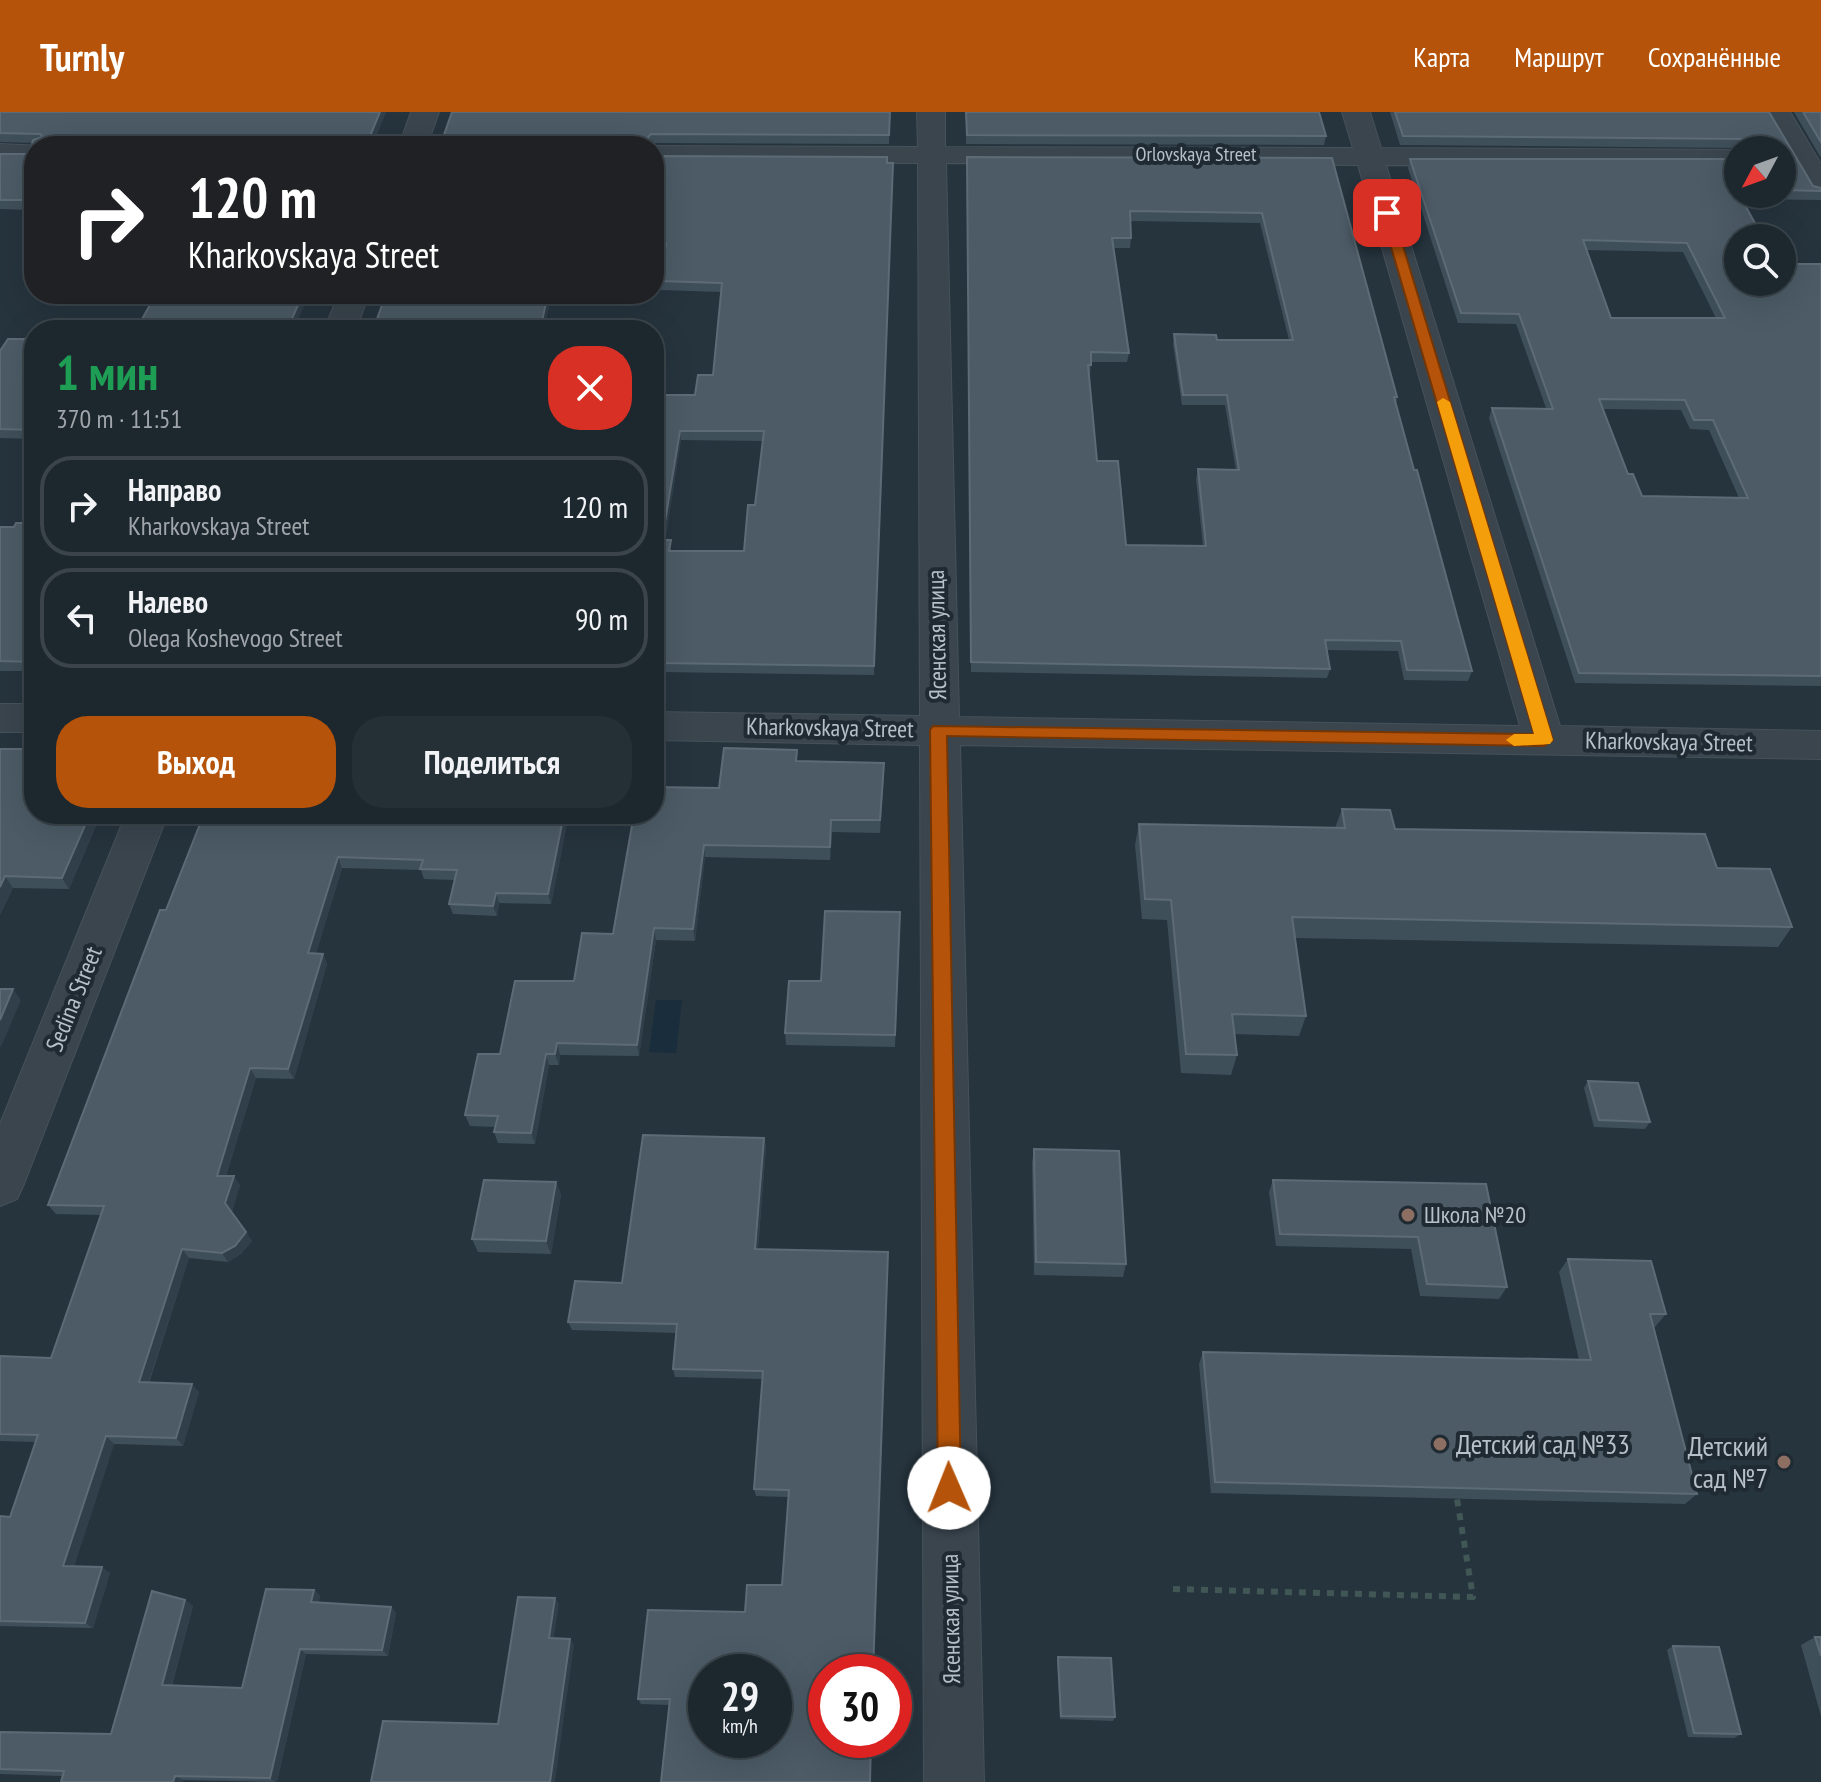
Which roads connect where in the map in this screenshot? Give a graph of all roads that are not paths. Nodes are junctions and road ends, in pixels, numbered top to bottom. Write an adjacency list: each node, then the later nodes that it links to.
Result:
1 (425, 112): 5 (street)
2 (931, 112): 9 (street, Ясенская улица)
3 (1356, 112): 11 (street)
4 (1776, 112): 6 (street)
5 (417, 136)
6 (1785, 136)
7 (0, 152): 8 (street)
8 (24, 152)
9 (930, 153): 10 (street, Orlovskaya Street); 11 (street, Orlovskaya Street); 18 (street, Ясенская улица)
10 (664, 154)
11 (1369, 155): 12 (street, Orlovskaya Street); 19 (street)
12 (1724, 158)
13 (1796, 161): 14 (street)
14 (1821, 188)
15 (0, 718): 16 (street)
16 (24, 718)
17 (664, 726): 18 (street, Kharkovskaya Street)
18 (938, 730): 19 (street, Kharkovskaya Street); 23 (street, Ясенская улица)
19 (1544, 740): 20 (street, Kharkovskaya Street)
20 (1821, 745)
21 (143, 824): 22 (street, Sedina Street)
22 (0, 1184)
23 (954, 1782)

